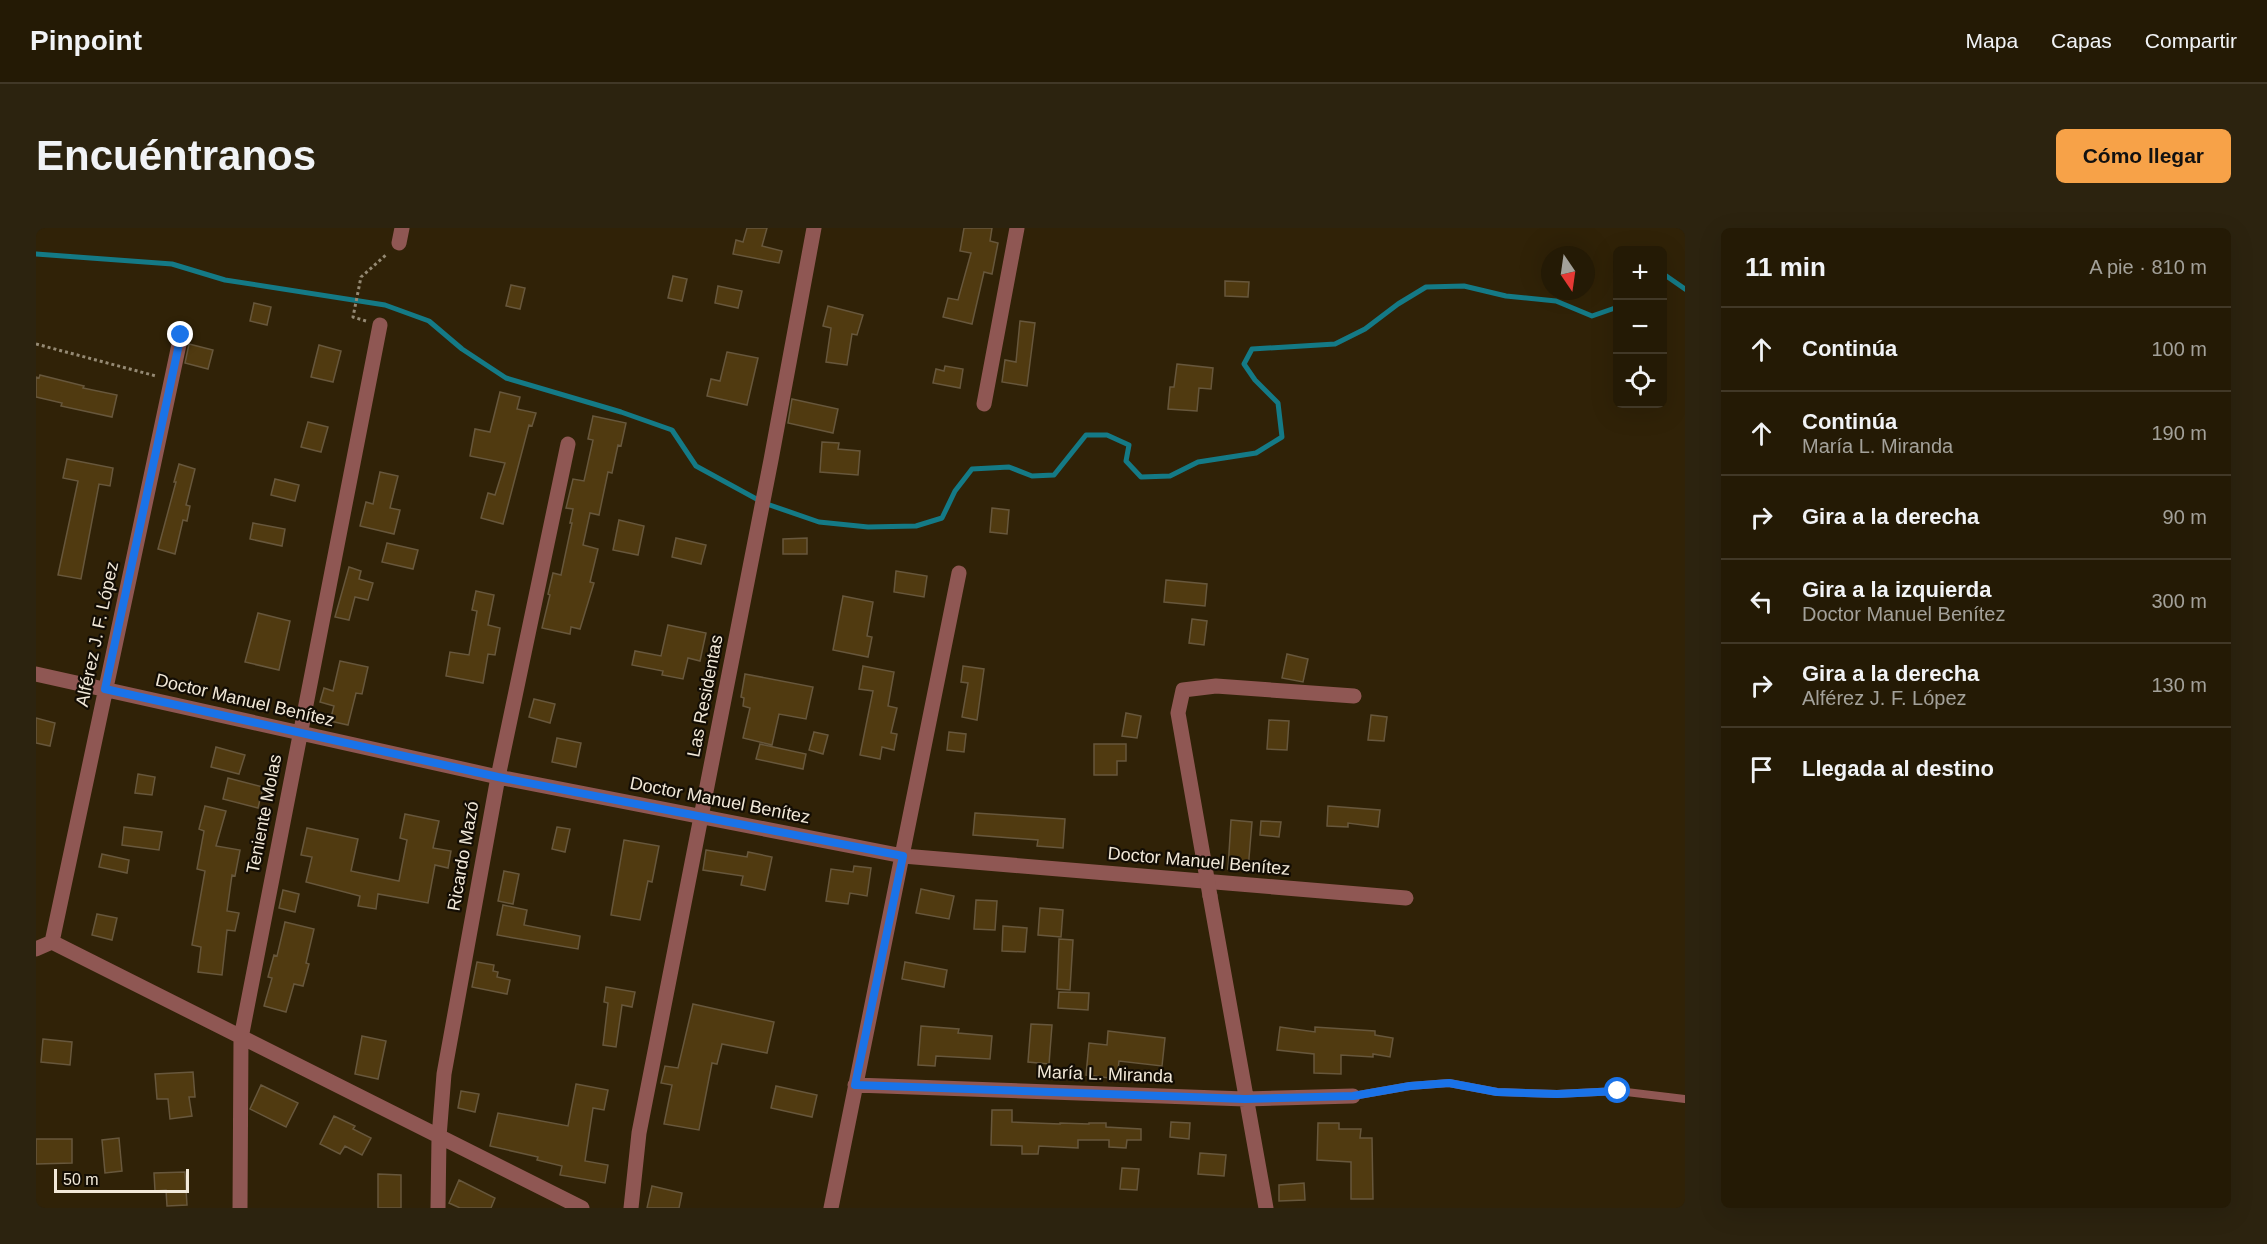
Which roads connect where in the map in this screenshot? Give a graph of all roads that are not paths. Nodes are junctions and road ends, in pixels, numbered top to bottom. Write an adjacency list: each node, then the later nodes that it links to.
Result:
1 (814, 228): 13 (street, Las Residentas)
2 (1017, 228): 5 (street)
3 (380, 325): 11 (street, Teniente Molas)
4 (181, 335): 9 (street, Alférez J. F. López)
5 (984, 404)
6 (568, 444): 12 (street, Ricardo Mazó)
7 (959, 573): 14 (street)
8 (36, 674): 9 (street, Doctor Manuel Benítez)
9 (105, 689): 11 (street, Doctor Manuel Benítez); 16 (street, Alférez J. F. López)
10 (1354, 696): 21 (street, bridge)
11 (299, 733): 12 (street, Doctor Manuel Benítez); 18 (street, Teniente Molas)
12 (498, 777): 13 (street, Doctor Manuel Benítez); 23 (street, Ricardo Mazó)
13 (701, 817): 14 (street, Doctor Manuel Benítez); 27 (street, Las Residentas)
14 (903, 856): 15 (street, Doctor Manuel Benítez); 19 (street)
15 (1406, 898)
16 (52, 942): 17 (street); 18 (street)
17 (36, 949)
18 (242, 1038): 23 (street); 24 (street, Teniente Molas)
19 (855, 1085): 21 (street, María L. Miranda); 28 (street)
20 (1353, 1096): 21 (street, María L. Miranda); 22 (lane)
21 (1245, 1099): 29 (street)
22 (1685, 1099)
23 (439, 1137): 25 (street, Ricardo Mazó); 26 (street)
24 (240, 1208)
25 (438, 1208)
26 (582, 1208)
27 (631, 1208)
28 (831, 1208)
29 (1266, 1208)

